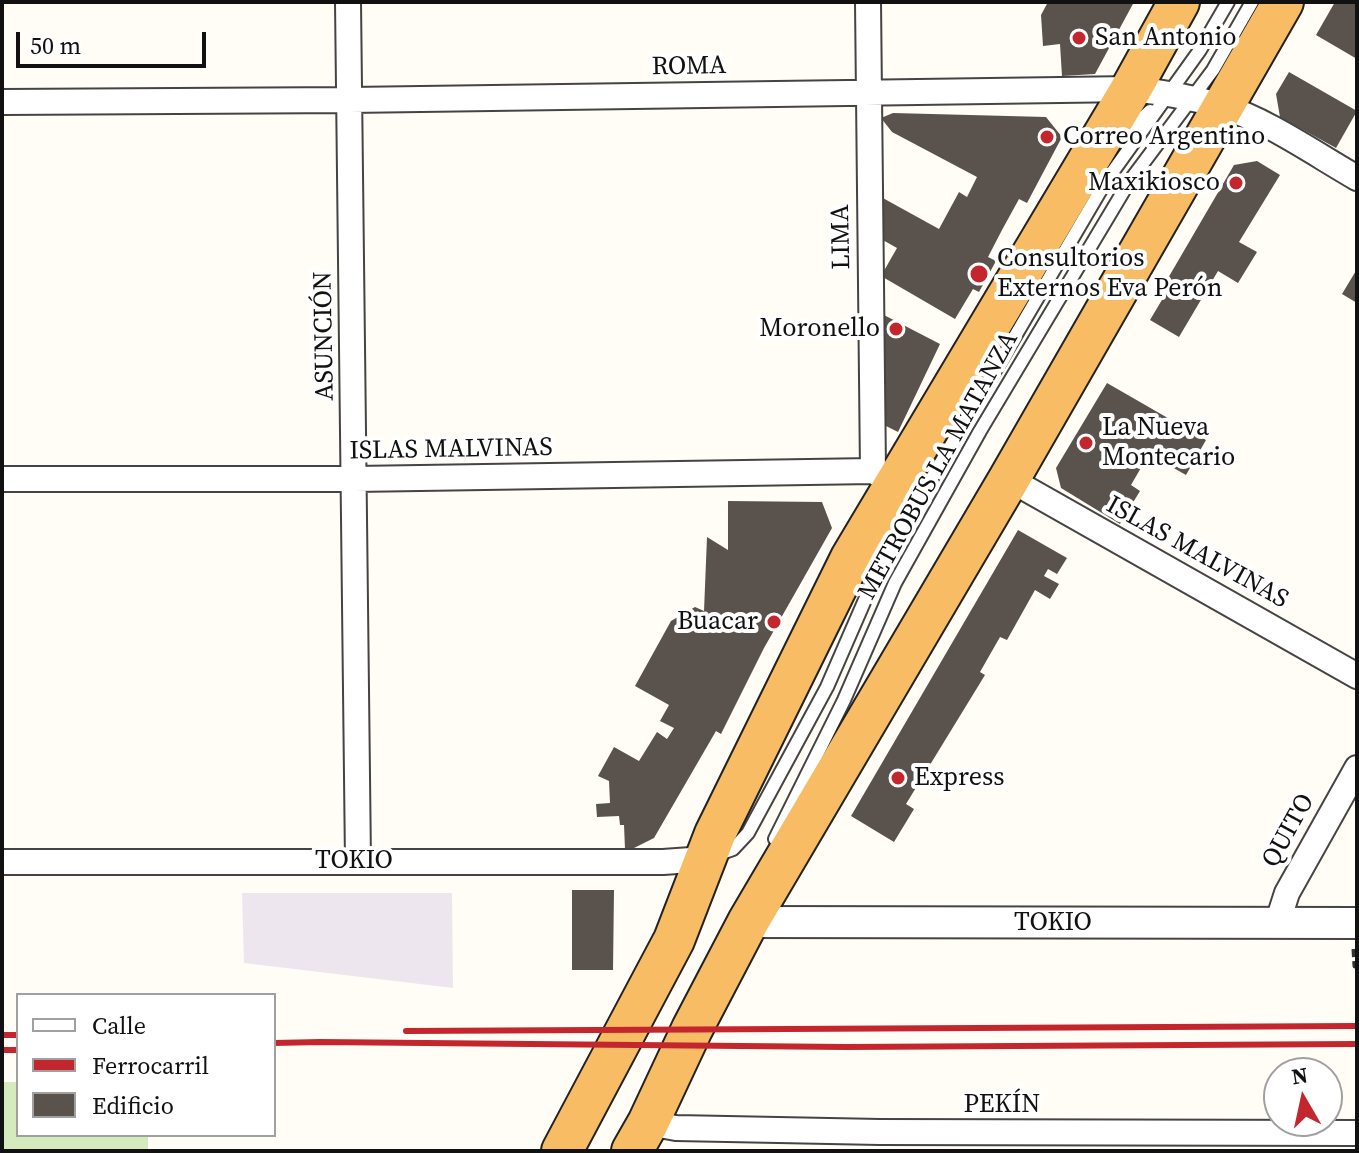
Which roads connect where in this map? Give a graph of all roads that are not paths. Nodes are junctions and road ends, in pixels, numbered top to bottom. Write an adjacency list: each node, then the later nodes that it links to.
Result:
1 (348, 2): 9 (street, ASUNCIÓN)
2 (868, 2): 8 (street, LIMA)
3 (1179, 2): 7 (highway)
4 (1228, 2): 10 (lane, METROBUS LA MATANZA)
5 (1252, 2): 10 (lane, METROBUS LA MATANZA)
6 (1283, 2): 10 (highway)
7 (1131, 89): 8 (street, ROMA); 10 (street, ROMA); 12 (highway)
8 (869, 93): 9 (street, ROMA); 14 (street, LIMA)
9 (350, 100): 11 (street, ROMA); 16 (street, ASUNCIÓN)
10 (1195, 100): 12 (lane, METROBUS LA MATANZA); 13 (street, ROMA); 17 (highway); 20 (lane, METROBUS LA MATANZA); 21 (lane, METROBUS LA MATANZA)
11 (2, 102)
12 (1079, 177): 14 (highway)
13 (1357, 178)
14 (884, 478): 16 (street, ISLAS MALVINAS); 21 (highway)
15 (2, 479): 16 (street, ISLAS MALVINAS)
16 (355, 479): 22 (street, ASUNCIÓN)
17 (1009, 479): 18 (street, ISLAS MALVINAS); 25 (highway)
18 (1357, 676)
19 (1357, 768): 27 (street, QUITO)
20 (771, 852)
21 (705, 859): 22 (street, TOKIO); 32 (highway)
22 (358, 861): 23 (street, TOKIO)
23 (2, 862)
24 (766, 866): 25 (lane)
25 (748, 922): 27 (street, TOKIO); 29 (highway)
26 (1357, 923): 27 (street, TOKIO)
27 (1277, 924)
28 (1357, 1133): 31 (street, PEKÍN)
29 (640, 1137): 30 (street, PEKÍN)
30 (888, 1142): 31 (street, PEKÍN)
31 (1271, 1142)
32 (562, 1151)

